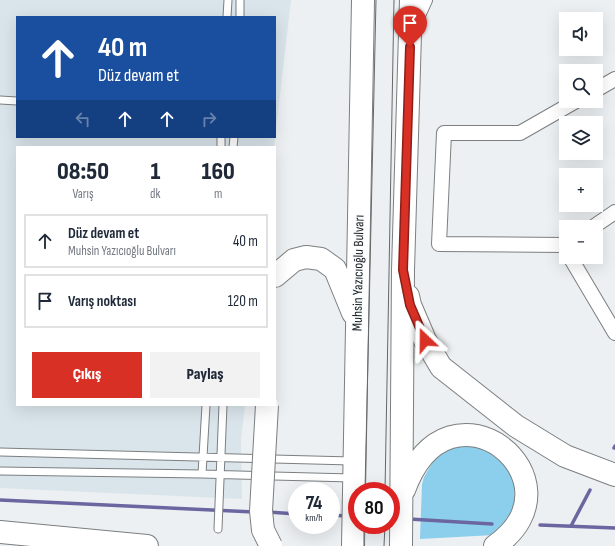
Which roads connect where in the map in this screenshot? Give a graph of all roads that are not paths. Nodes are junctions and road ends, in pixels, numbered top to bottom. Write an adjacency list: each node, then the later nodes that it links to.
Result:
1 (228, 0): 6 (lane)
2 (240, 0): 7 (lane)
3 (363, 0): 20 (main road, Muhsin Yazıcıoğlu Bulvarı)
4 (411, 0): 8 (main road)
5 (425, 0): 8 (street)
6 (227, 16)
7 (240, 16)
8 (410, 31): 18 (main road)
9 (615, 79): 10 (street)
10 (603, 86)
11 (0, 100): 12 (lane)
12 (16, 101)
13 (564, 108): 16 (street)
14 (615, 212): 15 (street)
15 (603, 220)
16 (559, 249)
17 (576, 264): 21 (street)
18 (403, 270): 31 (main road); 33 (main road)
19 (276, 275): 20 (main road)
20 (357, 323): 32 (main road, Muhsin Yazıcıoğlu Bulvarı)
21 (615, 333)
22 (206, 406): 26 (lane)
23 (223, 406): 27 (lane)
24 (267, 406): 37 (main road, bridge)
25 (0, 452): 26 (lane)
26 (203, 458): 27 (lane); 29 (lane)
27 (220, 459): 30 (lane); 32 (lane)
28 (0, 471): 29 (lane)
29 (202, 474): 30 (lane)
30 (220, 475): 32 (lane); 34 (lane)
31 (615, 475)
32 (354, 479): 38 (main road, Muhsin Yazıcıoğlu Bulvarı)
33 (402, 493): 39 (main road); 40 (main road)
34 (218, 529)
35 (0, 532): 36 (main road)
36 (147, 546)
37 (271, 546)
38 (353, 546)
39 (401, 546)
40 (495, 546)

